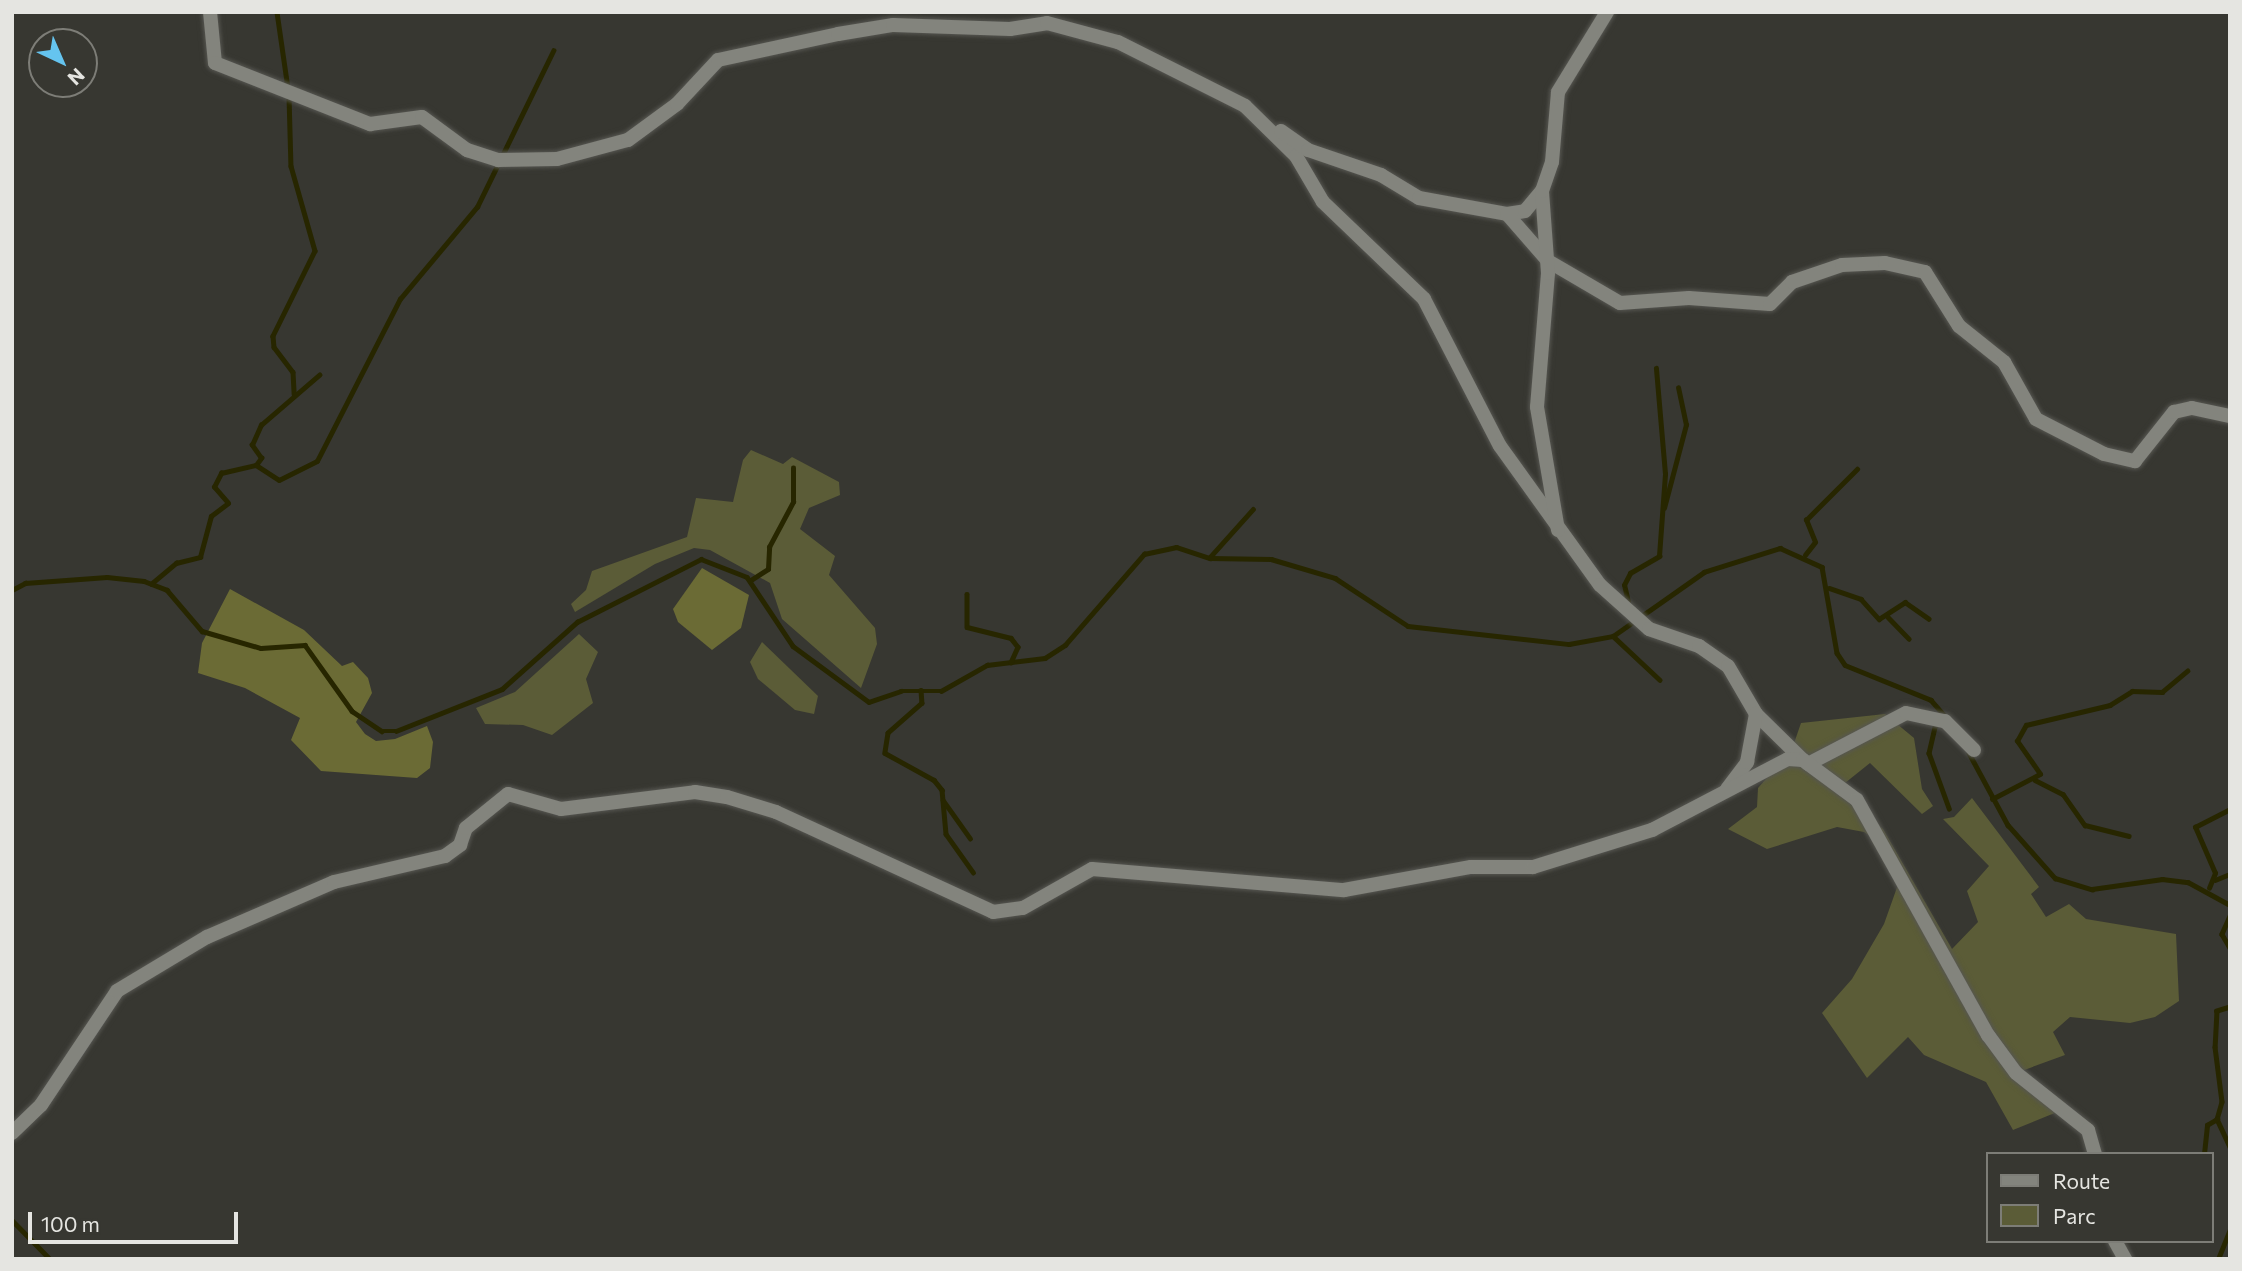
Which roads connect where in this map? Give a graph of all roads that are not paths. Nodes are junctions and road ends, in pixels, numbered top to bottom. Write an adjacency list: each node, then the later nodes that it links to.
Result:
1 (210, 12): 3 (street)
2 (1608, 12): 5 (street)
3 (1042, 18): 4 (street)
4 (1245, 106): 6 (street); 9 (street)
5 (1542, 191): 6 (street); 7 (street)
6 (1507, 214): 7 (street)
7 (1548, 261): 8 (street); 9 (street)
8 (2230, 416)
9 (1558, 530): 10 (street)
10 (1756, 714): 12 (street); 13 (street)
11 (1974, 750): 12 (street)
12 (1805, 762): 13 (street); 15 (street)
13 (1723, 794): 14 (street)
14 (12, 1133)
15 (2094, 1152)
16 (2116, 1243): 17 (street)
17 (2125, 1259)

